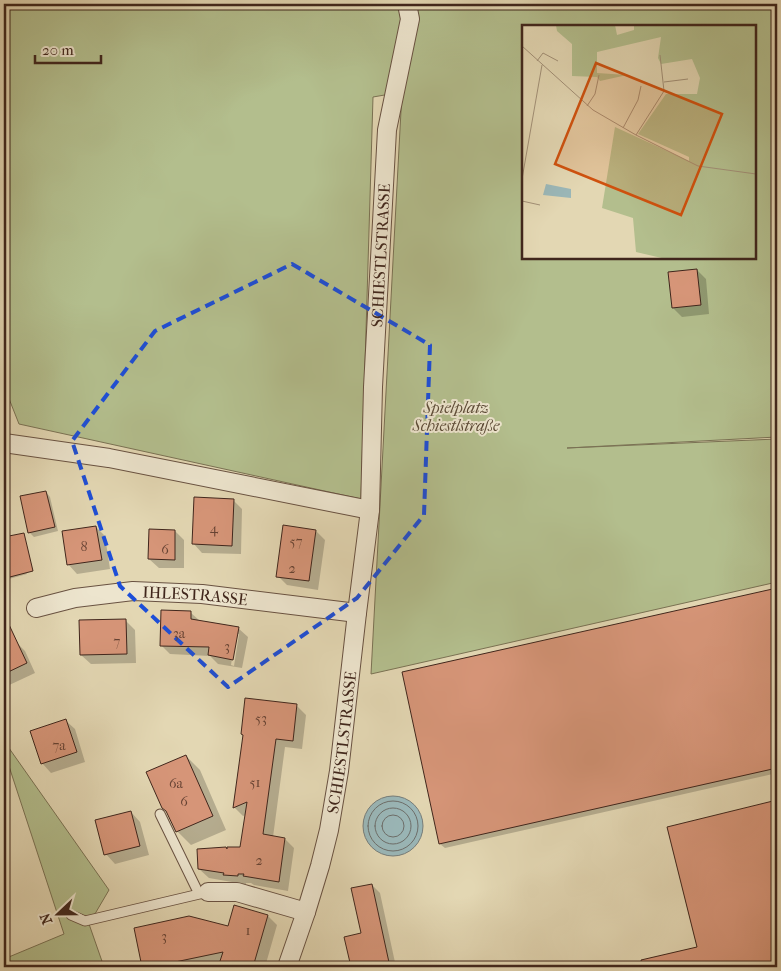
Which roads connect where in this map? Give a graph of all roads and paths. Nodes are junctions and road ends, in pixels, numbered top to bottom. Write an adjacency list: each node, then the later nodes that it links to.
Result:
1 (407, 4): 3 (street, SCHIESTLSTRASSE)
2 (4, 443): 3 (street)
3 (370, 510): 5 (street, SCHIESTLSTRASSE)
4 (36, 608): 5 (street, IHLESTRASSE)
5 (357, 613): 8 (street, SCHIESTLSTRASSE)
6 (160, 814): 7 (lane)
7 (203, 893): 8 (street); 9 (lane)
8 (306, 912): 10 (street, SCHIESTLSTRASSE)
9 (71, 915)
10 (287, 967)

